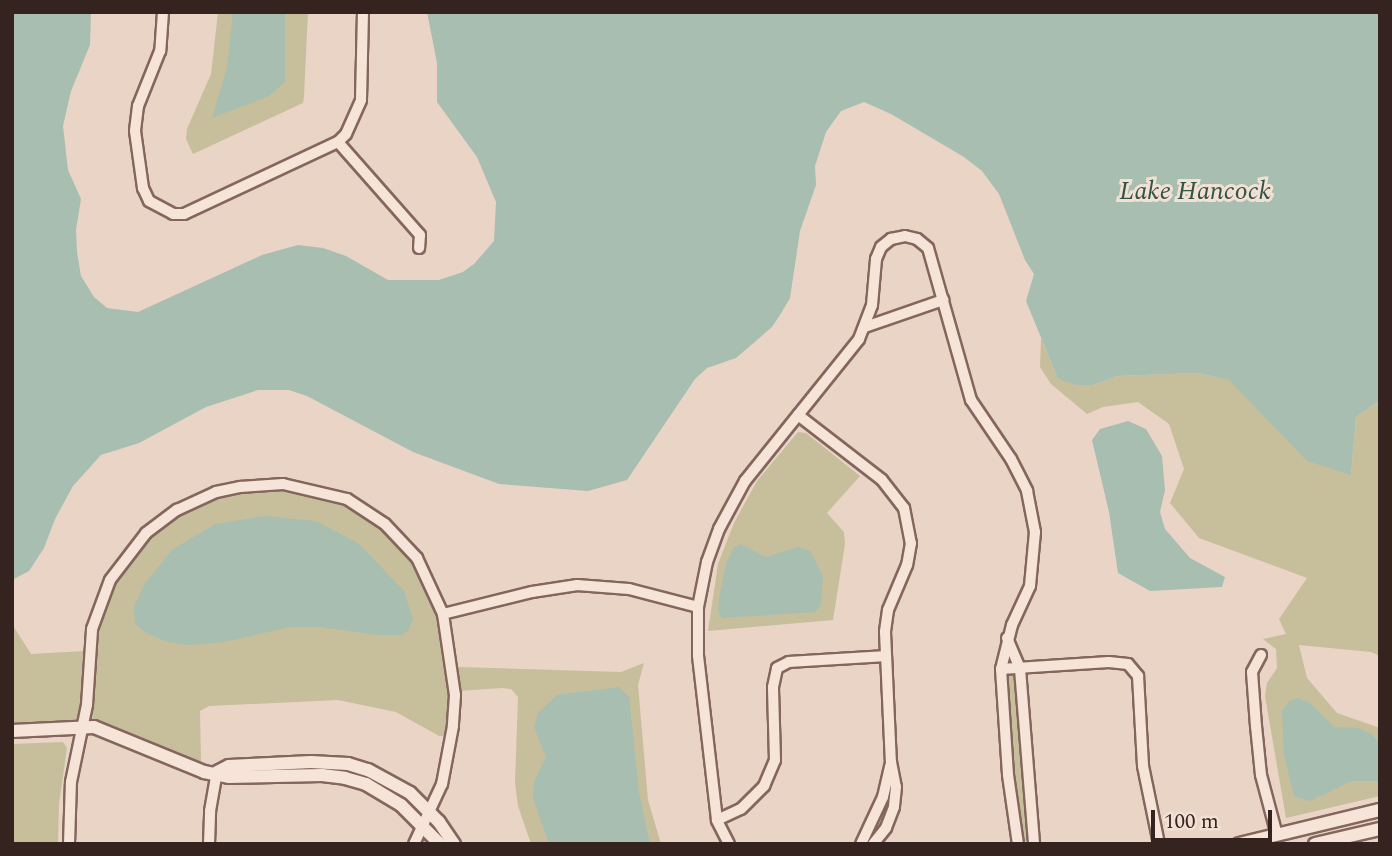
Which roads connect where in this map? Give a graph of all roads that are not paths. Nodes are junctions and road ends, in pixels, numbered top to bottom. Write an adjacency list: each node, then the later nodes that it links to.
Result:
1 (163, 12): 3 (street)
2 (363, 12): 3 (street)
3 (338, 142): 4 (street)
4 (419, 248)
5 (943, 300): 6 (street); 6 (street); 10 (street)
6 (865, 327): 7 (street)
7 (798, 415): 8 (street); 12 (street)
8 (698, 607): 9 (street); 21 (street)
9 (443, 614): 15 (street); 20 (street)
10 (1007, 638): 13 (street); 14 (street)
11 (1261, 654): 24 (street)
12 (886, 656): 17 (street); 21 (street)
13 (1001, 669): 14 (street); 33 (street)
14 (1020, 669): 34 (street); 35 (street)
15 (81, 727): 16 (street); 18 (street); 25 (street)
16 (12, 731)
17 (891, 762): 31 (street); 32 (street)
18 (218, 772): 20 (street); 22 (street); 26 (street)
19 (1380, 810): 24 (street)
20 (430, 812): 22 (street); 29 (street)
21 (717, 820): 30 (street)
22 (425, 826): 27 (street); 28 (street)
23 (1380, 829): 37 (street)
24 (1279, 839): 36 (street)
25 (69, 844)
26 (209, 844)
27 (414, 844)
28 (440, 844)
29 (454, 844)
30 (729, 844)
31 (861, 844)
32 (873, 844)
33 (1018, 844)
34 (1034, 844)
35 (1159, 844)
36 (1239, 844)
37 (1315, 844)

